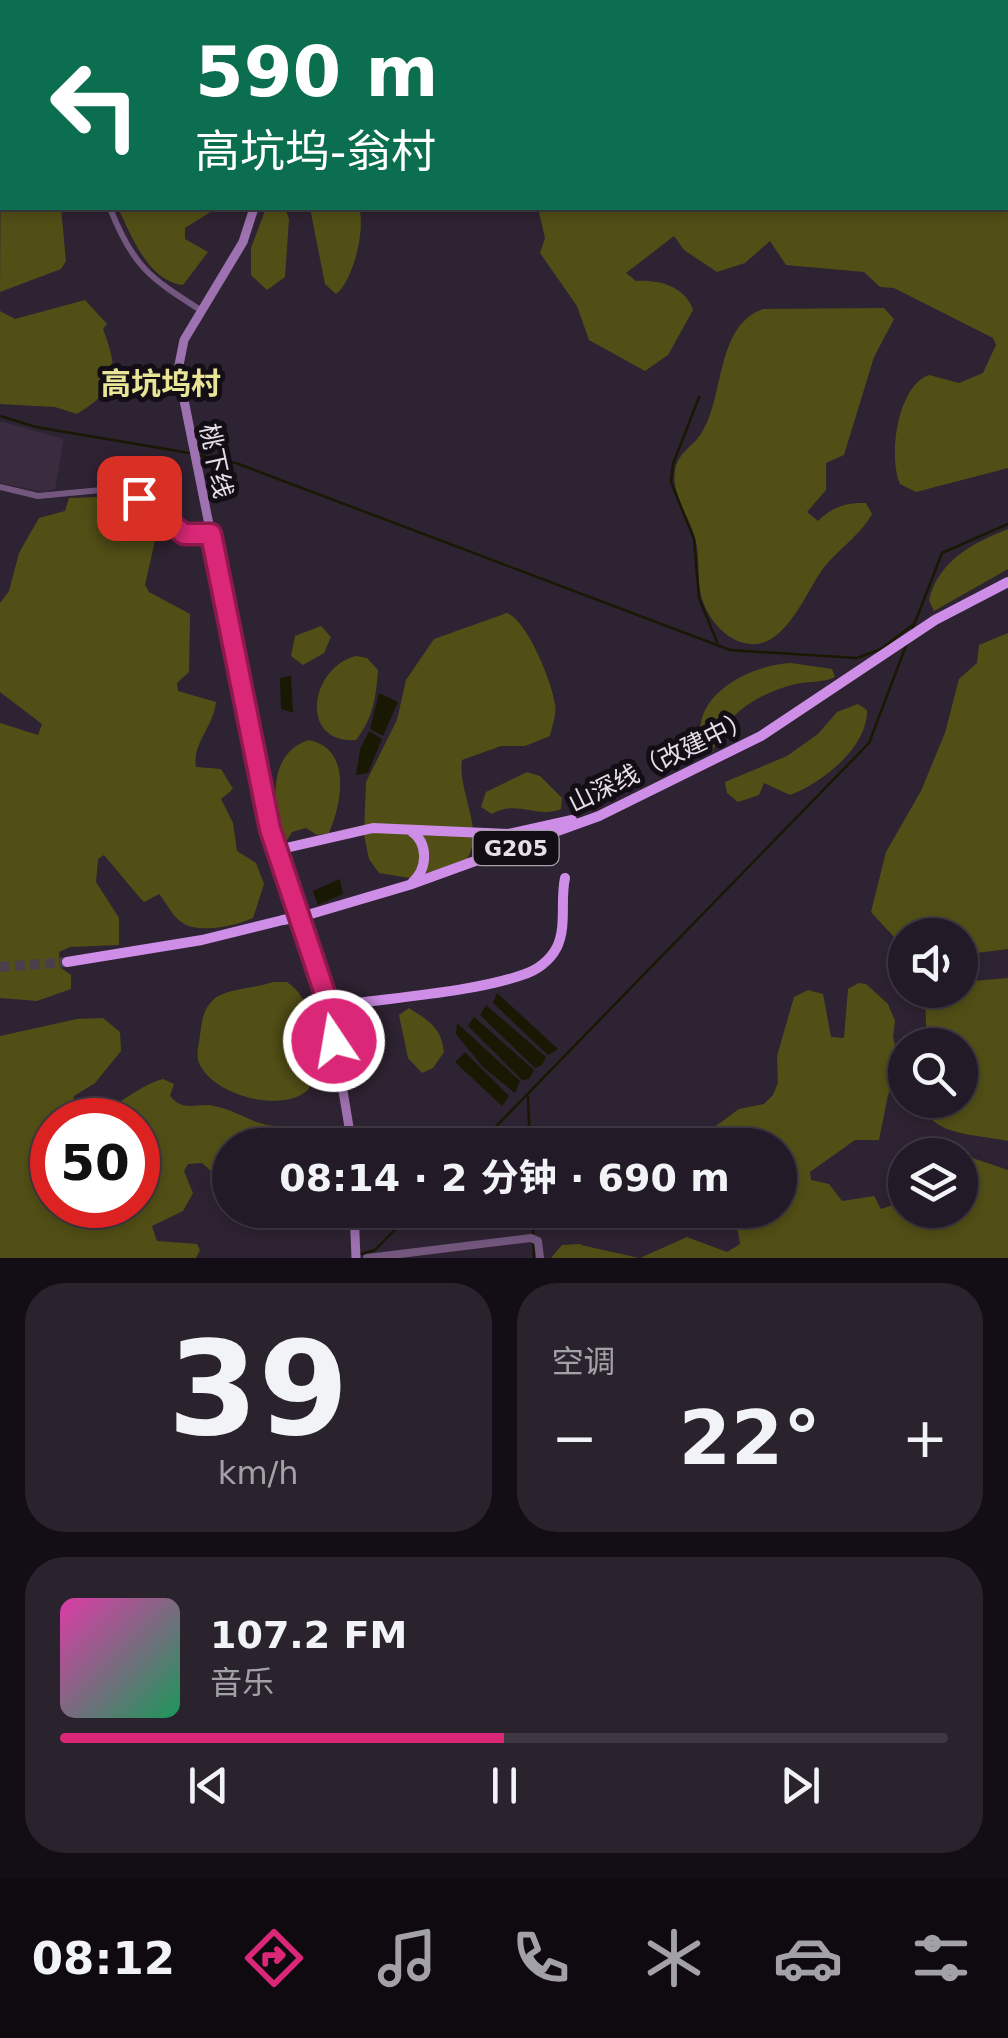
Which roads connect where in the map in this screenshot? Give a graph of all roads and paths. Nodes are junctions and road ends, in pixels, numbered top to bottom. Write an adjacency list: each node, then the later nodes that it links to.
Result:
1 (111, 210): 3 (street)
2 (253, 210): 3 (main road, 桃下线)
3 (202, 310): 5 (main road, 桃下线)
4 (0, 487): 5 (street)
5 (211, 534): 9 (main road, 桃下线)
6 (1008, 582): 7 (highway, 山深线（改建中） / G205)
7 (644, 794): 8 (highway); 11 (highway, 山深线（改建中） / G205)
8 (409, 829): 9 (highway); 11 (highway)
9 (277, 850): 13 (main road, 桃下线)
10 (566, 878): 13 (highway)
11 (409, 885): 12 (highway, 山深线（改建中） / G205, bridge)
12 (66, 962)
13 (329, 1006): 14 (main road, 桃下线)
14 (349, 1128)
15 (355, 1228): 16 (main road)
16 (356, 1258)
17 (367, 1258): 18 (street)
18 (540, 1258)

